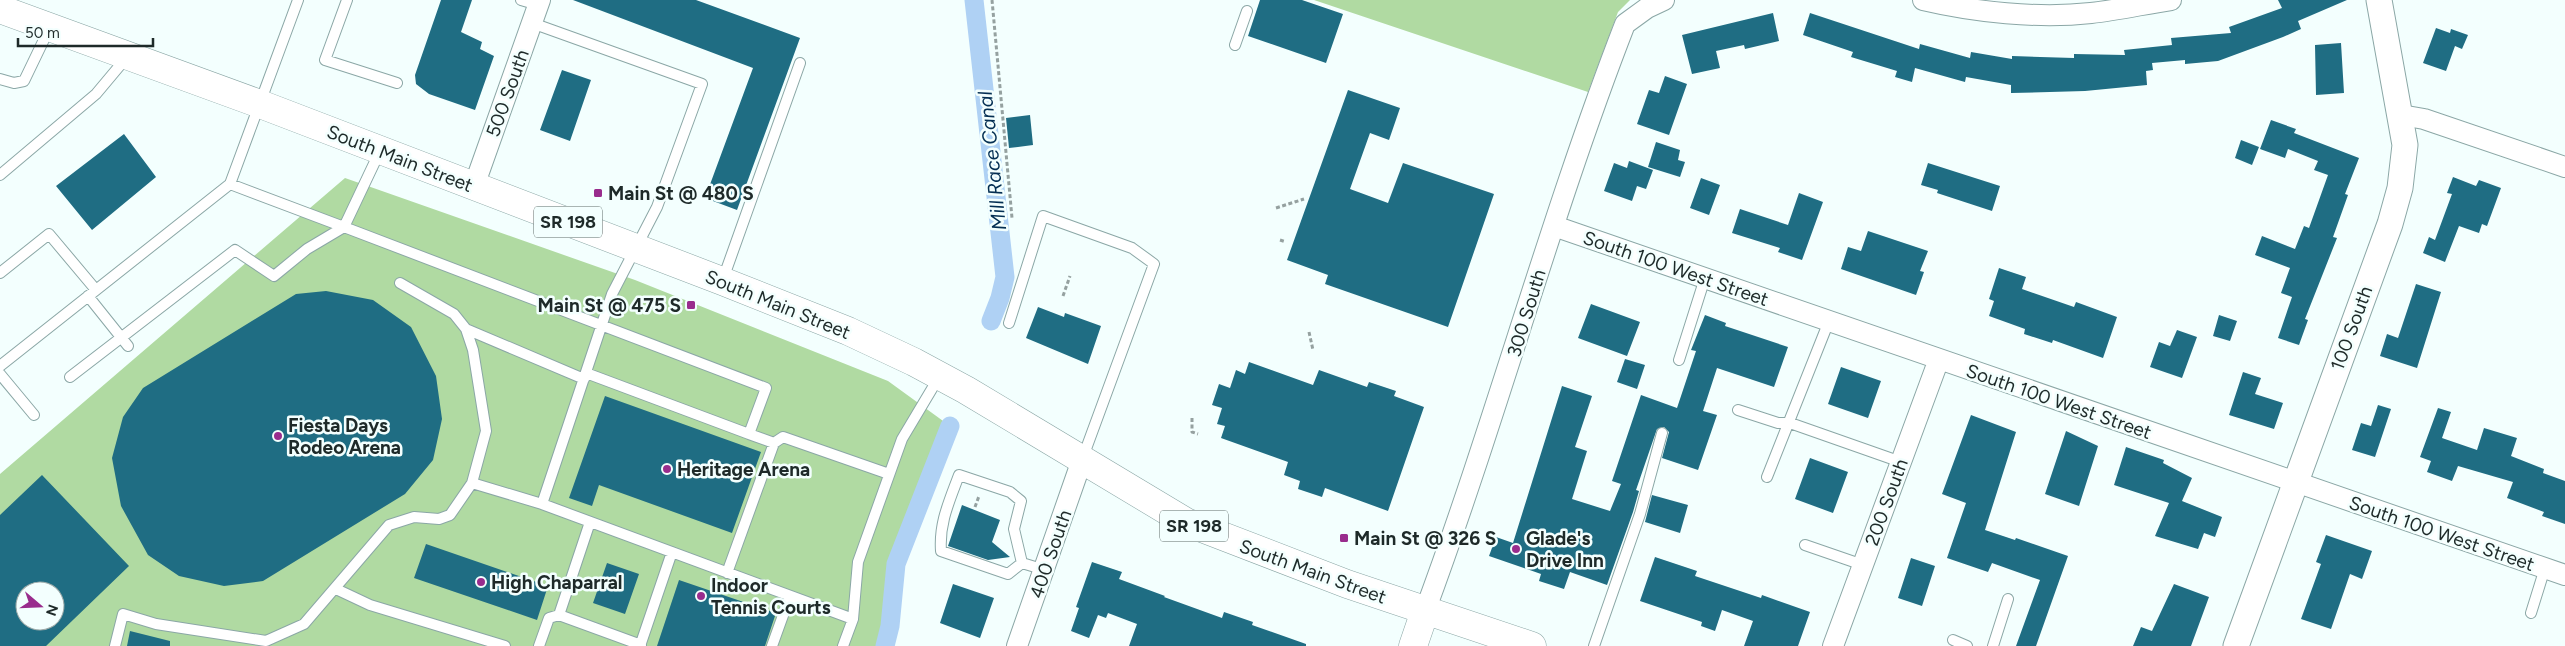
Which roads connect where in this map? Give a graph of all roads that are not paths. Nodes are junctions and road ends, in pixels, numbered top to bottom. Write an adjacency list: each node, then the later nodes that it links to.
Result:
1 (298, 0): 16 (lane)
2 (347, 0): 15 (lane)
3 (1664, 0): 23 (street, 300 South)
4 (1923, 0): 5 (street)
5 (2171, 0)
6 (2379, 0): 17 (street, 100 South)
7 (533, 7): 22 (street, 500 South); 25 (lane)
8 (0, 8): 10 (main road, South Main Street / SR 198)
9 (1247, 11): 11 (lane)
10 (50, 26): 12 (main road, South Main Street / SR 198); 14 (lane)
11 (1235, 45)
12 (129, 55): 16 (main road, South Main Street / SR 198); 20 (lane)
13 (800, 64): 28 (lane)
14 (0, 79)
15 (397, 83)
16 (260, 104): 18 (main road, South Main Street / SR 198); 21 (lane)
17 (2401, 115): 19 (street); 55 (street, 100 South)
18 (380, 150): 22 (main road, South Main Street / SR 198); 24 (lane)
19 (2565, 167)
20 (0, 175)
21 (230, 184): 24 (lane); 30 (lane)
22 (474, 186): 25 (main road, South Main Street / SR 198)
23 (1554, 226): 27 (street, South 100 West Street); 69 (street, 300 South)
24 (344, 227): 33 (lane); 35 (lane)
25 (636, 248): 28 (main road, South Main Street / SR 198); 33 (lane)
26 (0, 273): 30 (lane)
27 (1705, 278): 31 (street, South 100 West Street); 38 (lane)
28 (722, 281): 42 (main road, South Main Street / SR 198)
29 (400, 283): 34 (lane)
30 (92, 293): 35 (lane); 39 (lane)
31 (1829, 321): 37 (street, South 100 West Street); 46 (lane)
32 (1009, 322): 50 (lane)
33 (601, 327): 41 (lane); 47 (lane)
34 (466, 329): 41 (lane); 54 (lane)
35 (120, 336): 36 (lane); 43 (lane)
36 (128, 346)
37 (1939, 359): 51 (street, 200 South); 55 (street, South 100 West Street)
38 (1679, 360)
39 (0, 366)
40 (0, 374): 45 (lane)
41 (585, 376): 47 (lane); 56 (lane)
42 (940, 376): 50 (main road, South Main Street / SR 198); 52 (lane)
43 (70, 377)
44 (1738, 410): 46 (lane)
45 (34, 416)
46 (1790, 423): 51 (lane); 53 (lane)
47 (749, 434): 49 (lane)
48 (1662, 434): 84 (lane)
49 (774, 443): 52 (lane); 64 (lane)
50 (1082, 460): 63 (street, 400 South); 69 (main road, South Main Street / SR 198)
51 (1900, 462): 61 (street, 200 South)
52 (890, 474): 72 (lane)
53 (1767, 477)
54 (472, 482): 56 (lane); 66 (lane)
55 (2295, 482): 62 (street, South 100 West Street); 74 (street, 100 South)
56 (542, 504): 57 (lane)
57 (590, 522): 59 (lane); 71 (lane)
58 (1805, 545): 61 (lane)
59 (672, 552): 64 (lane); 78 (lane)
60 (1022, 563): 60 (lane); 63 (lane)
61 (1863, 566): 85 (street, 200 South)
62 (2545, 568): 65 (street, South 100 West Street); 70 (lane)
63 (1045, 570): 81 (street, 400 South)
64 (727, 573): 67 (lane)
65 (2565, 575)
66 (336, 589): 75 (lane); 76 (lane)
67 (790, 596): 72 (lane); 79 (lane)
68 (2008, 600): 87 (lane)
69 (1426, 611): 82 (main road, 300 South); 83 (main road, South Main Street)
70 (2531, 613)
71 (559, 615): 77 (lane); 78 (lane)
72 (853, 619): 80 (lane)
73 (1953, 640): 86 (lane)
74 (2240, 645)
75 (115, 646)
76 (505, 646)
77 (540, 646)
78 (640, 646)
79 (772, 646)
80 (843, 646)
81 (1017, 646)
82 (1413, 646)
83 (1532, 646)
84 (1594, 646)
85 (1833, 646)
86 (1967, 646)
87 (1992, 646)

